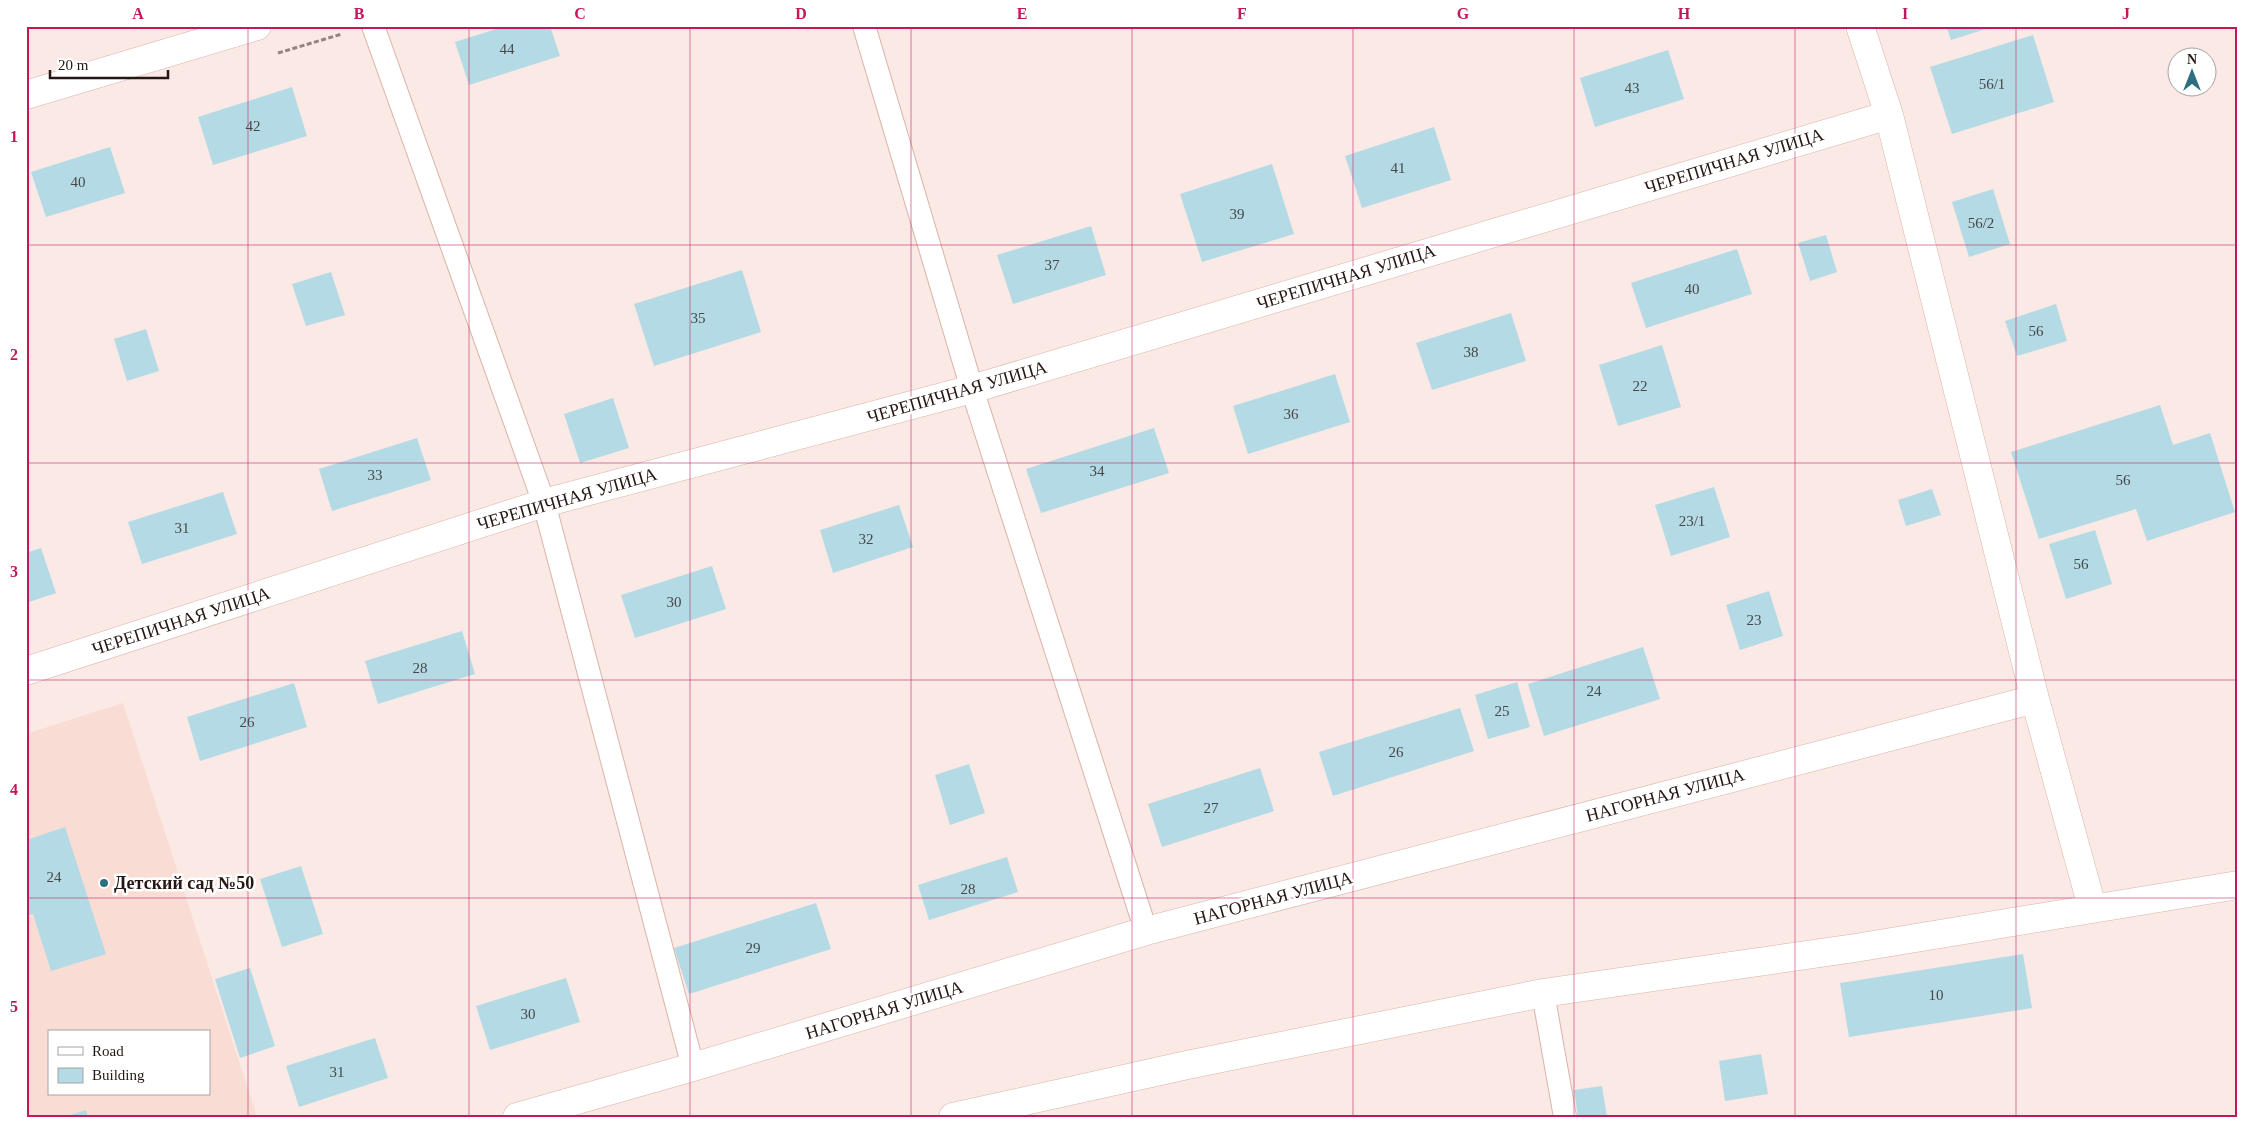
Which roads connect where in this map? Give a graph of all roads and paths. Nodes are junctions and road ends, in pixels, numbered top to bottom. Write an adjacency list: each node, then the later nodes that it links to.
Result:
1 (257, 26): 5 (street)
2 (373, 26): 8 (lane)
3 (864, 26): 7 (lane)
4 (1860, 26): 6 (street)
5 (26, 95)
6 (1889, 115): 7 (street, ЧЕРЕПИЧНАЯ УЛИЦА); 10 (street)
7 (972, 389): 8 (street, ЧЕРЕПИЧНАЯ УЛИЦА); 13 (lane)
8 (544, 503): 9 (street, ЧЕРЕПИЧНАЯ УЛИЦА); 15 (lane)
9 (26, 671)
10 (2034, 698): 12 (street); 13 (street, НАГОРНАЯ УЛИЦА)
11 (2238, 885): 12 (street)
12 (2092, 907): 14 (street)
13 (1146, 931): 15 (street, НАГОРНАЯ УЛИЦА)
14 (1543, 993): 16 (street); 19 (lane)
15 (693, 1067): 17 (street, НАГОРНАЯ УЛИЦА)
16 (1000, 1111): 18 (street)
17 (517, 1117)
18 (952, 1117)
19 (1565, 1117)

